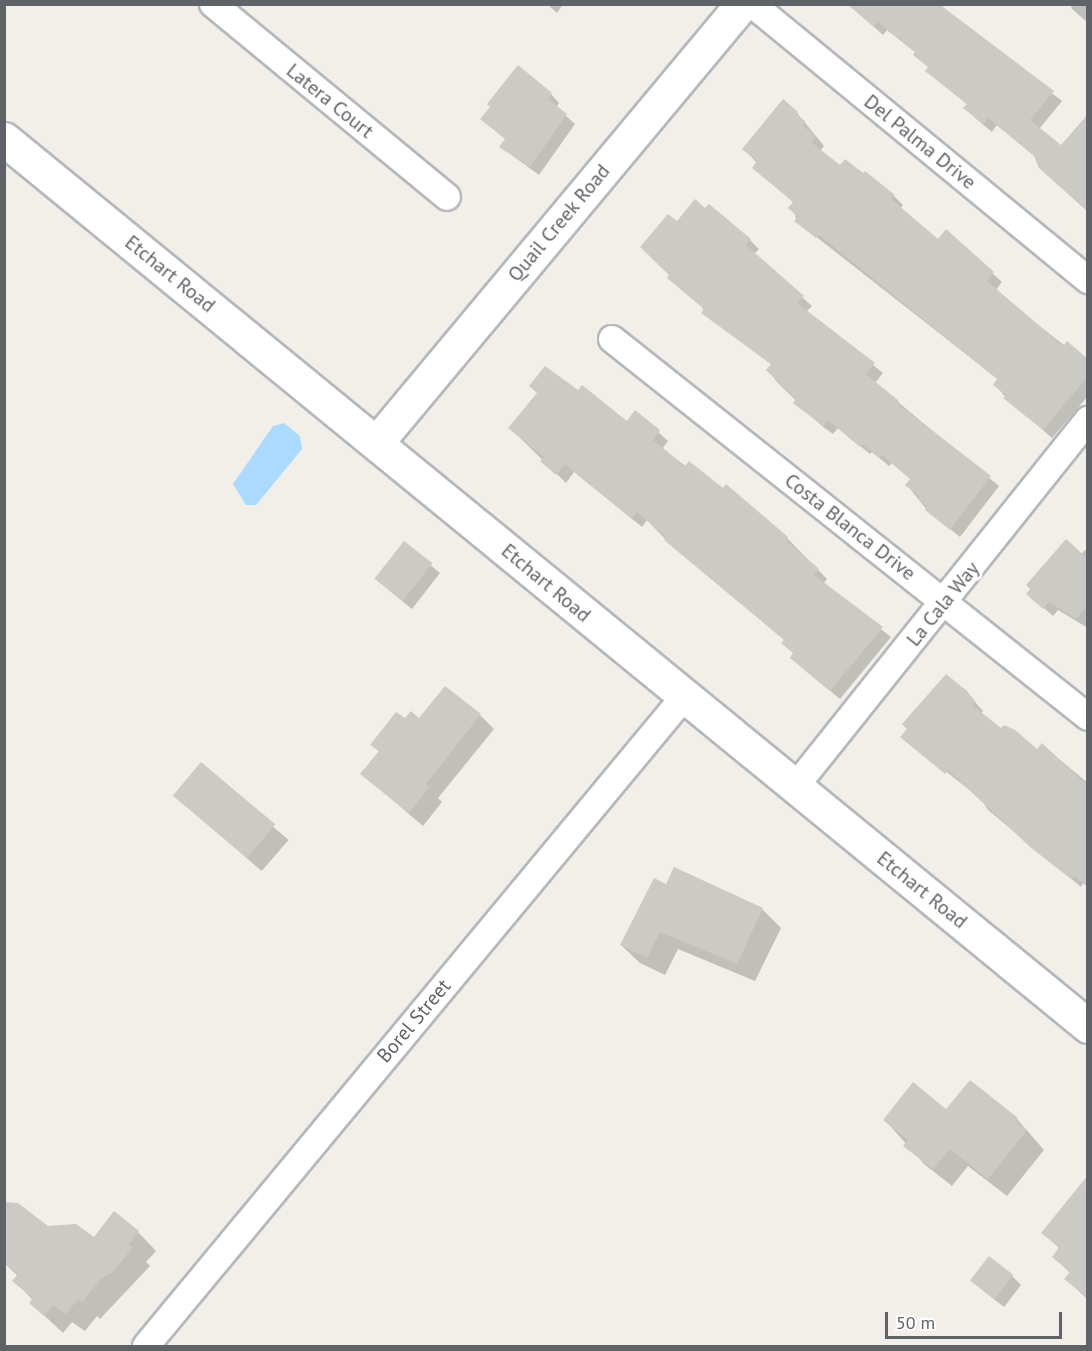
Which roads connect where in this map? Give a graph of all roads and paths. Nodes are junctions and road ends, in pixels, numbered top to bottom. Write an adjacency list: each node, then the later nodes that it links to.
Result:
1 (213, 4): 5 (street, Latera Court)
2 (742, 4): 9 (street, Quail Creek Road)
3 (752, 4): 6 (street, Del Palma Drive)
4 (4, 139): 9 (street, Etchart Road)
5 (447, 197)
6 (1088, 280)
7 (612, 339): 10 (street, Costa Blanca Drive)
8 (1088, 420): 10 (street, La Cala Way)
9 (377, 442): 11 (street, Etchart Road)
10 (945, 602): 12 (street, Costa Blanca Drive); 13 (street, La Cala Way)
11 (683, 698): 13 (street, Etchart Road); 15 (street, Borel Street)
12 (1088, 717)
13 (795, 787): 14 (street, Etchart Road)
14 (1088, 1026)
15 (147, 1347)

